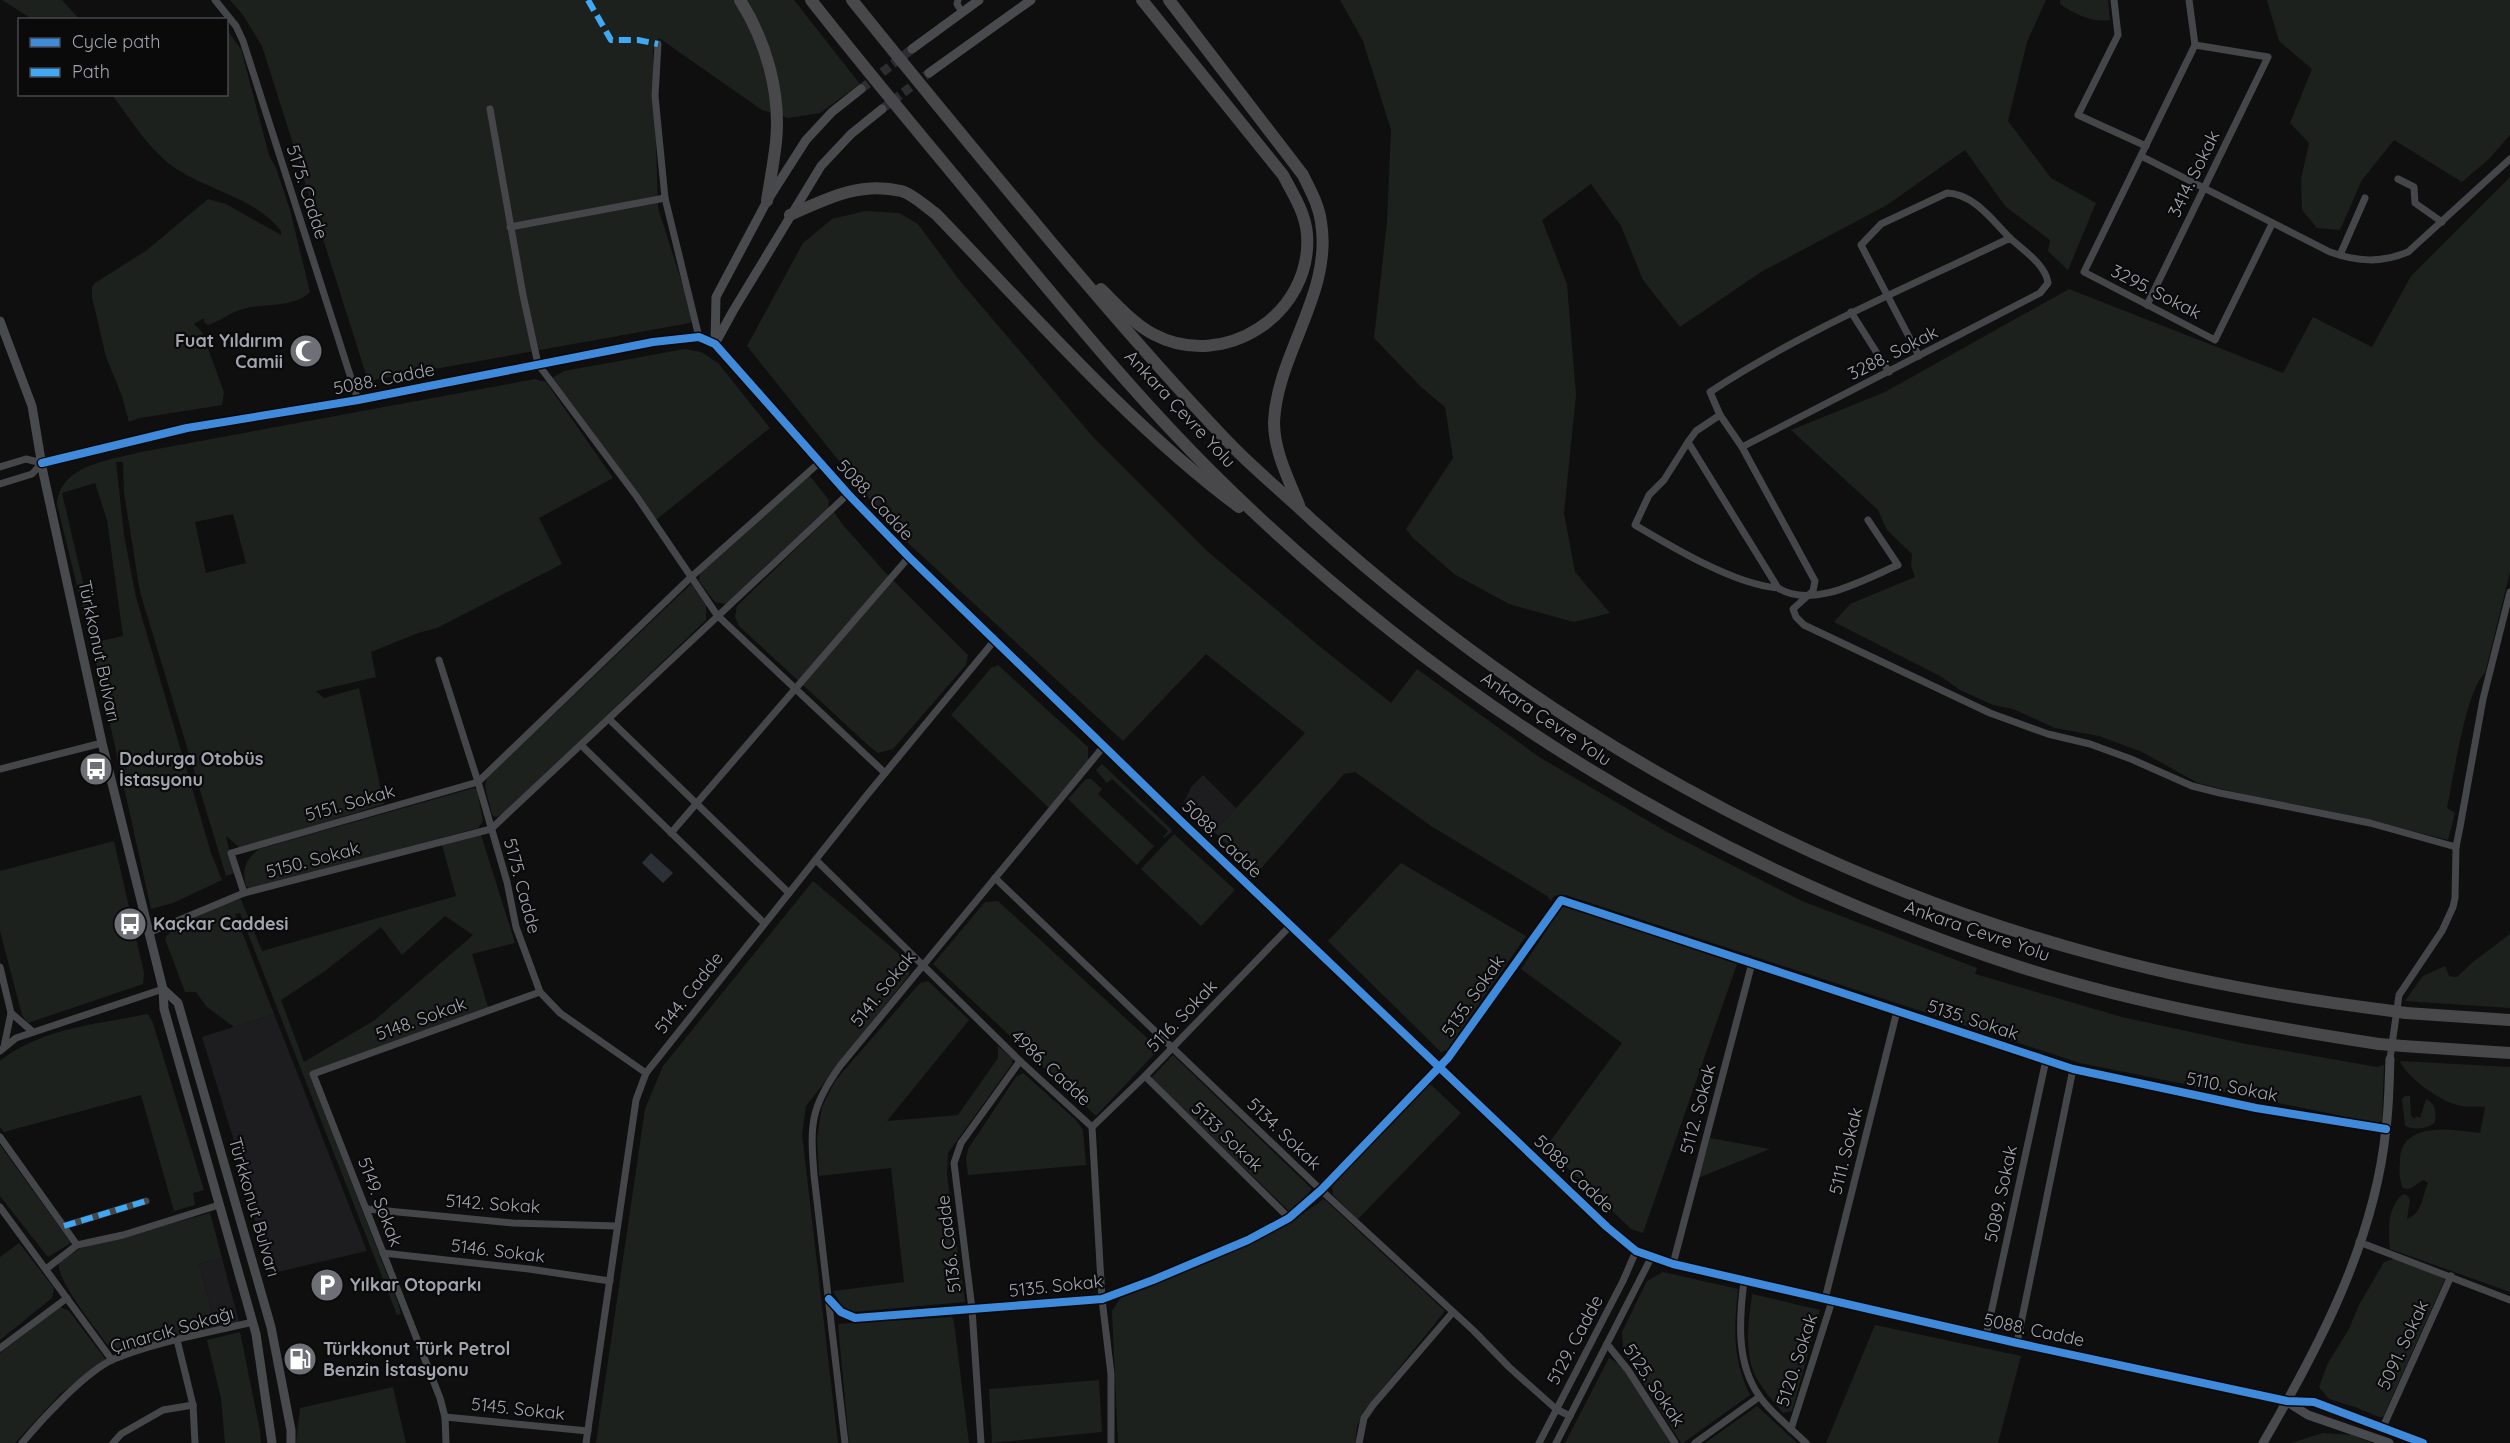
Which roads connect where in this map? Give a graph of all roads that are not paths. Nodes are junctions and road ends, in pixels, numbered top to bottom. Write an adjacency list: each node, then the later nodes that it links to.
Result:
1 (214, 0): 44 (street, 5175. Cadde)
2 (740, 0): 27 (highway)
3 (811, 0): 55 (highway, Ankara Çevre Yolu)
4 (852, 0): 32 (highway, Ankara Çevre Yolu)
5 (958, 0): 12 (street)
6 (979, 0): 12 (street)
7 (1031, 0): 16 (street)
8 (1142, 0): 32 (highway)
9 (1168, 0): 53 (highway)
10 (2114, 0): 20 (street)
11 (2189, 0): 14 (street)
12 (962, 12): 15 (street)
13 (658, 44): 25 (street)
14 (2196, 45): 20 (street); 24 (street, 3414. Sokak)
15 (912, 49)
16 (929, 73)
17 (861, 89): 27 (street)
18 (490, 109): 31 (street)
19 (882, 110): 28 (street)
20 (2146, 146): 21 (street)
21 (2141, 156): 24 (street); 36 (street, 3295. Sokak)
22 (2510, 159): 29 (street)
23 (2398, 179): 29 (street)
24 (2204, 188): 30 (street); 36 (street, 3414. Sokak)
25 (665, 198): 31 (street); 39 (street)
26 (2365, 198): 34 (street)
27 (767, 201): 40 (street)
28 (790, 215): 40 (street); 55 (highway)
29 (2442, 222): 34 (street)
30 (2272, 224): 34 (street); 36 (street, 3295. Sokak)
31 (510, 227): 42 (street)
32 (1046, 236): 53 (highway, Ankara Çevre Yolu)
33 (2010, 238): 35 (street); 35 (street); 41 (street, 3288. Sokak)
34 (2340, 255)
35 (1888, 296): 37 (street); 41 (street)
36 (2147, 305)
37 (1851, 312): 43 (street); 45 (street)
38 (0, 321): 49 (street, Türkkonut Bulvarı)
39 (699, 337): 40 (street, 5088. Cadde); 42 (street, 5088. Cadde)
40 (715, 344): 48 (street, 5088. Cadde)
41 (1920, 356): 43 (street, 3288. Sokak)
42 (538, 364): 44 (street, 5088. Cadde); 57 (street)
43 (1888, 372): 47 (street, 3288. Sokak)
44 (358, 400): 49 (street, 5088. Cadde)
45 (1720, 415): 46 (street); 47 (street)
46 (1688, 441): 58 (street); 58 (street)
47 (1742, 447): 60 (street)
48 (820, 462): 52 (street, 5088. Cadde); 57 (street)
49 (42, 463): 50 (street); 51 (street); 66 (street, Türkkonut Bulvarı)
50 (0, 467)
51 (0, 484)
52 (848, 494): 56 (street, 5088. Cadde); 61 (street)
53 (1300, 509): 90 (highway, Ankara Çevre Yolu, bridge)
54 (1868, 520): 60 (street)
55 (1284, 539): 94 (highway, Ankara Çevre Yolu, bridge)
56 (909, 557): 62 (street, 5088. Cadde); 64 (street)
57 (690, 578): 61 (street); 71 (street)
58 (1778, 588): 60 (street)
59 (2510, 592): 75 (street)
60 (1806, 597): 75 (street)
61 (717, 615): 64 (street); 65 (street)
62 (994, 641): 68 (street, 5088. Cadde); 70 (street, 5144. Cadde)
63 (439, 660): 71 (street, 5175. Cadde)
64 (796, 688): 70 (street); 72 (street)
65 (609, 719): 67 (street); 72 (street)
66 (102, 743): 69 (street); 82 (street, Türkkonut Bulvarı)
67 (581, 745): 73 (street); 74 (street)
68 (1104, 746): 77 (street, 5141. Sokak); 81 (street, 5088. Cadde)
69 (0, 769)
70 (885, 773): 76 (street, 5144. Cadde)
71 (478, 782): 73 (street, 5175. Cadde); 78 (street, 5151. Sokak)
72 (698, 805): 74 (street); 79 (street)
73 (491, 829): 78 (street, 5150. Sokak); 87 (street, 5175. Cadde)
74 (671, 833): 80 (street)
75 (2457, 848): 95 (street)
76 (816, 860): 79 (street, 5144. Cadde); 84 (street, 4986. Cadde)
77 (995, 878): 84 (street, 5141. Sokak); 92 (street, 5134. Sokak)
78 (244, 893): 82 (street, 5150. Sokak)
79 (789, 893): 80 (street, 5144. Cadde)
80 (764, 923): 100 (street, 5144. Cadde)
81 (1291, 925): 92 (street, 5116. Sokak); 98 (street, 5088. Cadde)
82 (148, 933): 86 (street, Türkkonut Bulvarı)
83 (1752, 963): 88 (street, 5135. Sokak); 98 (street, 5135. Sokak); 119 (street, 5112. Sokak)
84 (922, 965): 97 (street, 4986. Cadde); 125 (street, 5141. Sokak)
85 (0, 967): 89 (street)
86 (163, 989): 91 (street); 108 (street, Türkkonut Bulvarı); 151 (street, Türkkonut Bulvarı)
87 (540, 992): 100 (street, 5175. Cadde); 101 (street, 5148. Sokak)
88 (1897, 1011): 96 (street, 5135. Sokak); 127 (street, 5111. Sokak)
89 (11, 1013): 91 (street); 93 (street)
90 (2510, 1020)
91 (33, 1032): 93 (street)
92 (1172, 1048): 102 (street, 5116. Sokak); 106 (street, 5134. Sokak)
93 (2, 1049)
94 (2510, 1053)
95 (2390, 1059): 104 (street)
96 (2046, 1060): 99 (street, 5135. Sokak); 132 (street, 5089. Sokak)
97 (1020, 1061): 103 (street, 4986. Cadde); 129 (street, 5136. Cadde)
98 (1439, 1067): 106 (street, 5135. Sokak); 116 (street, 5088. Cadde)
99 (2073, 1069): 104 (street, 5110. Sokak); 134 (street)
100 (646, 1073): 113 (street, 5144. Cadde)
101 (313, 1074): 110 (street, 5149. Sokak)
102 (1144, 1076): 103 (street, 5116. Sokak); 111 (street, 5133 Sokak)
103 (1092, 1127): 126 (street, 4986. Cadde)
104 (2386, 1129): 114 (street)
105 (0, 1137): 112 (street)
106 (1321, 1190): 111 (street, 5135. Sokak); 130 (street, 5134. Sokak)
107 (146, 1201): 112 (street)
108 (219, 1205): 115 (street); 131 (street, Türkkonut Bulvarı)
109 (0, 1208): 120 (street)
110 (367, 1209): 113 (street, 5142. Sokak); 117 (street, 5149. Sokak)
111 (1289, 1218): 126 (street, 5135. Sokak)
112 (64, 1226): 115 (street)
113 (616, 1227): 122 (street, 5144. Cadde)
114 (2359, 1242): 121 (street); 139 (street)
115 (77, 1245): 120 (street)
116 (1636, 1251): 118 (street, 5088. Cadde); 141 (street, 5129. Cadde)
117 (383, 1253): 122 (street, 5146. Sokak); 143 (street, 5149. Sokak)
118 (1651, 1258): 119 (street, 5088. Cadde); 135 (street, 5129. Cadde)
119 (1673, 1264): 123 (street, 5088. Cadde)
120 (46, 1269): 124 (street)
121 (2451, 1276): 128 (street); 144 (street, 5091. Sokak)
122 (610, 1281): 146 (street, 5144. Cadde)
123 (1744, 1281): 127 (street, 5088. Cadde); 138 (street)
124 (67, 1298): 136 (street); 137 (street)
125 (829, 1299): 129 (street, 5135. Sokak); 154 (street)
126 (1102, 1299): 129 (street, 5135. Sokak); 156 (street, 4986. Cadde)
127 (1828, 1300): 132 (street, 5088. Cadde); 145 (street, 5120. Sokak)
128 (2510, 1300)
129 (972, 1309): 155 (street, 5136. Cadde)
130 (1453, 1312): 141 (street, 5134. Sokak); 157 (street)
131 (253, 1322): 133 (street, Çınarcık Sokağı); 150 (street, Türkkonut Bulvarı)
132 (1986, 1336): 134 (street, 5088. Cadde)
133 (177, 1341): 137 (street, Çınarcık Sokağı); 140 (street)
134 (2017, 1343): 139 (street, 5088. Cadde)
135 (1607, 1344): 142 (street, 5129. Cadde); 160 (street, 5125. Sokak)
136 (0, 1348)
137 (112, 1360): 147 (street, Çınarcık Sokağı)
138 (1760, 1397): 145 (street); 161 (street)
139 (2287, 1401): 144 (street, 5088. Cadde); 163 (street); 164 (street, 5088. Cadde)
140 (193, 1405): 148 (street); 149 (street)
141 (1556, 1409): 142 (street, 5134. Sokak); 158 (street, 5129. Cadde)
142 (1570, 1416): 159 (street, 5129. Cadde)
143 (445, 1417): 146 (street, 5145. Sokak); 152 (street, 5149. Sokak)
144 (2382, 1427): 165 (street, 5088. Cadde)
145 (1791, 1429): 162 (street)
146 (588, 1431): 153 (street, 5144. Cadde)
147 (22, 1443)
148 (113, 1443)
149 (195, 1443)
150 (272, 1443)
151 (291, 1443)
152 (446, 1443)
153 (586, 1443)
154 (845, 1443)
155 (981, 1443)
156 (1111, 1443)
157 (1359, 1443)
158 (1539, 1443)
159 (1556, 1443)
160 (1675, 1443)
161 (1695, 1443)
162 (1806, 1443)
163 (2263, 1443)
164 (2389, 1443)
165 (2423, 1443)

